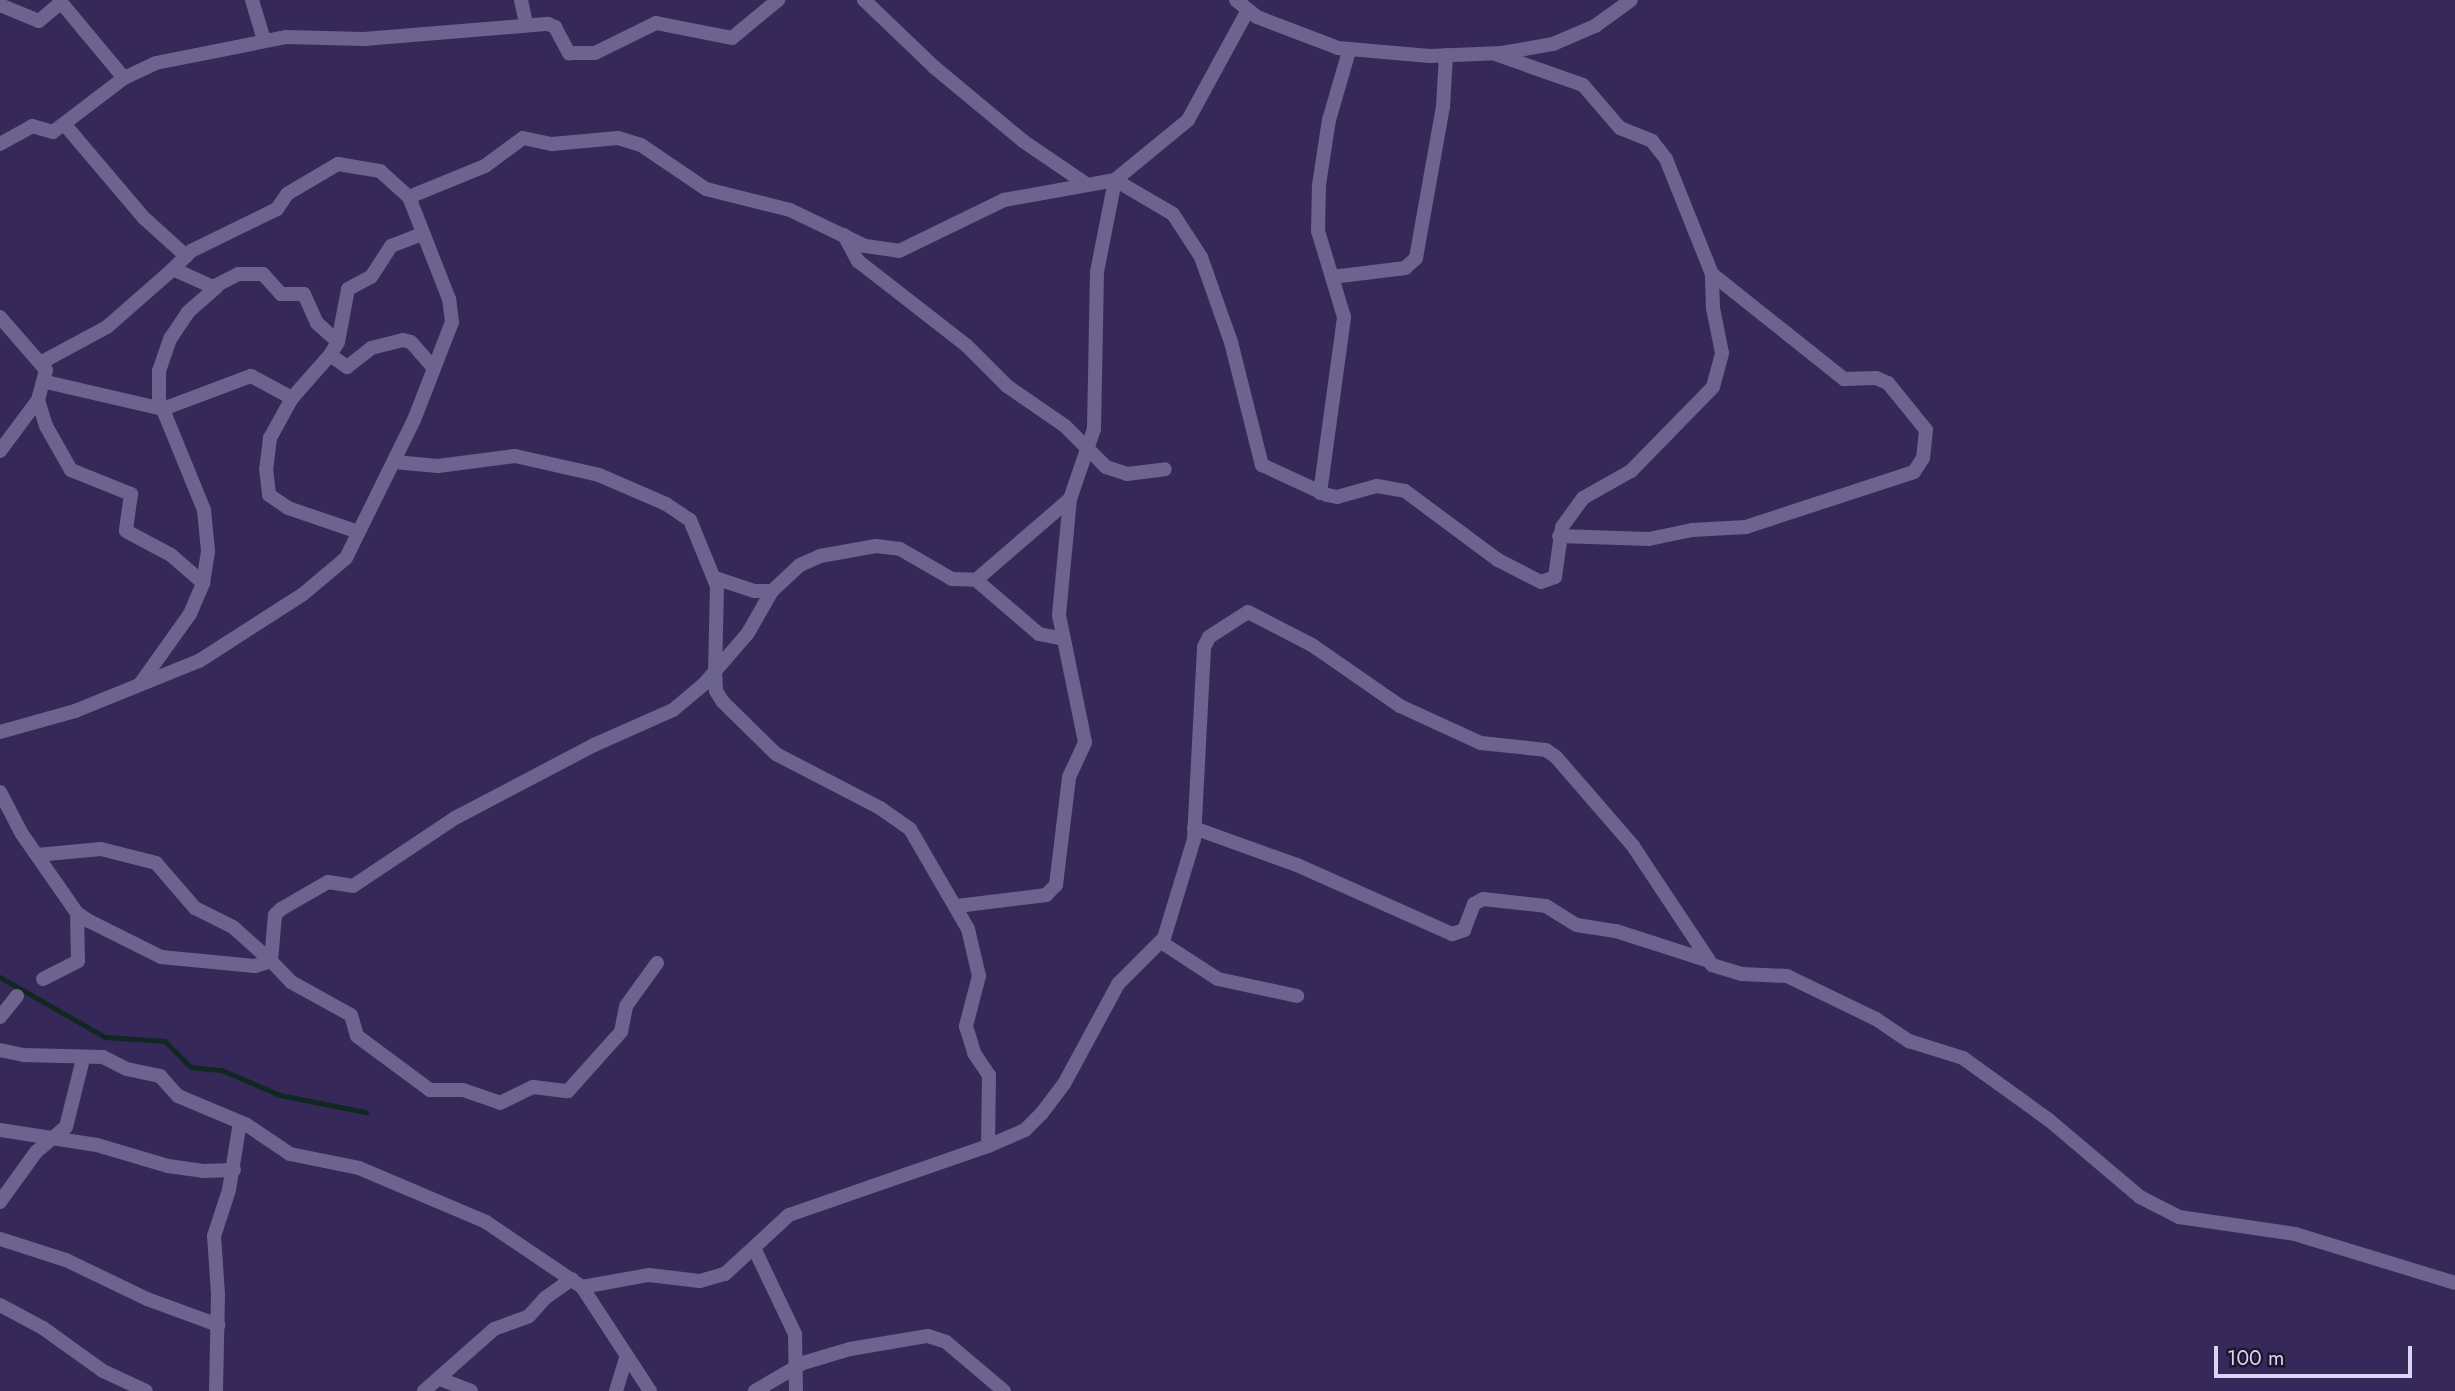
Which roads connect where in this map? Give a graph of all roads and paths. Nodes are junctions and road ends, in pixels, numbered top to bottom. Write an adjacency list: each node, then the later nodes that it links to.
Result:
1 (253, 0): 9 (street)
2 (521, 0): 8 (street)
3 (778, 0): 8 (street)
4 (864, 0): 17 (street)
5 (1631, 0): 11 (street)
6 (1241, 4): 10 (street); 16 (street)
7 (0, 5): 13 (street)
8 (526, 24): 9 (street)
9 (264, 40): 13 (street)
10 (1349, 51): 12 (street); 24 (street)
11 (1495, 54): 12 (street); 23 (street)
12 (1446, 55): 24 (street)
13 (124, 78): 14 (street)
14 (65, 125): 15 (street); 21 (street)
15 (0, 144)
16 (1115, 180): 17 (street); 34 (street); 38 (street)
17 (1086, 184): 20 (street)
18 (410, 197): 19 (street); 20 (street); 21 (street)
19 (423, 234): 27 (street); 29 (street)
20 (844, 234): 34 (street)
21 (186, 256): 22 (street)
22 (173, 269): 25 (street); 28 (street)
23 (1712, 274): 41 (street); 41 (street)
24 (1332, 277): 38 (street)
25 (217, 287): 27 (street); 33 (street)
26 (0, 317): 28 (street)
27 (334, 348): 29 (street); 31 (street)
28 (42, 362): 30 (street)
29 (434, 368): 36 (street)
30 (46, 382): 32 (street); 33 (street)
31 (292, 398): 33 (street); 40 (street)
32 (38, 400): 35 (street); 44 (street)
33 (163, 408): 44 (street)
34 (1087, 449): 37 (street); 39 (street)
35 (0, 451)
36 (394, 462): 40 (street); 42 (street)
37 (1165, 468)
38 (1320, 493): 41 (street)
39 (1070, 499): 43 (street); 46 (street)
40 (359, 533): 48 (street)
41 (1559, 536)
42 (715, 578): 45 (street); 47 (street)
43 (976, 580): 45 (street); 46 (street)
44 (203, 583): 48 (street)
45 (772, 591): 47 (street)
46 (1060, 639): 53 (street)
47 (715, 671): 53 (street); 57 (street)
48 (137, 688): 49 (street)
49 (0, 732)
50 (0, 792): 52 (street)
51 (1194, 828): 55 (street); 56 (street); 56 (street)
52 (37, 855): 54 (street); 57 (street)
53 (957, 906): 68 (street)
54 (77, 913): 57 (street); 59 (street)
55 (1161, 942): 61 (street); 68 (street)
56 (1706, 960): 74 (street)
57 (271, 961): 58 (street)
58 (657, 963)
59 (43, 979)
60 (17, 996): 62 (street)
61 (1297, 996)
62 (0, 1017)
63 (0, 1050): 64 (street)
64 (83, 1059): 65 (street); 67 (street)
65 (240, 1122): 69 (street); 73 (street)
66 (0, 1130): 67 (street)
67 (55, 1137): 69 (street); 70 (street)
68 (988, 1146): 72 (street)
69 (234, 1170): 76 (street)
70 (0, 1202)
71 (0, 1239): 76 (street)
72 (754, 1248): 73 (street); 78 (street)
73 (577, 1283): 77 (street); 79 (street)
74 (2455, 1283)
75 (0, 1305): 80 (street)
76 (218, 1325): 81 (street)
77 (626, 1359): 84 (street); 85 (street)
78 (798, 1365): 86 (street); 87 (street); 88 (street)
79 (440, 1379): 82 (street); 83 (street)
80 (146, 1391)
81 (216, 1391)
82 (424, 1391)
83 (471, 1391)
84 (616, 1391)
85 (650, 1391)
86 (755, 1391)
87 (796, 1391)
88 (1004, 1391)

